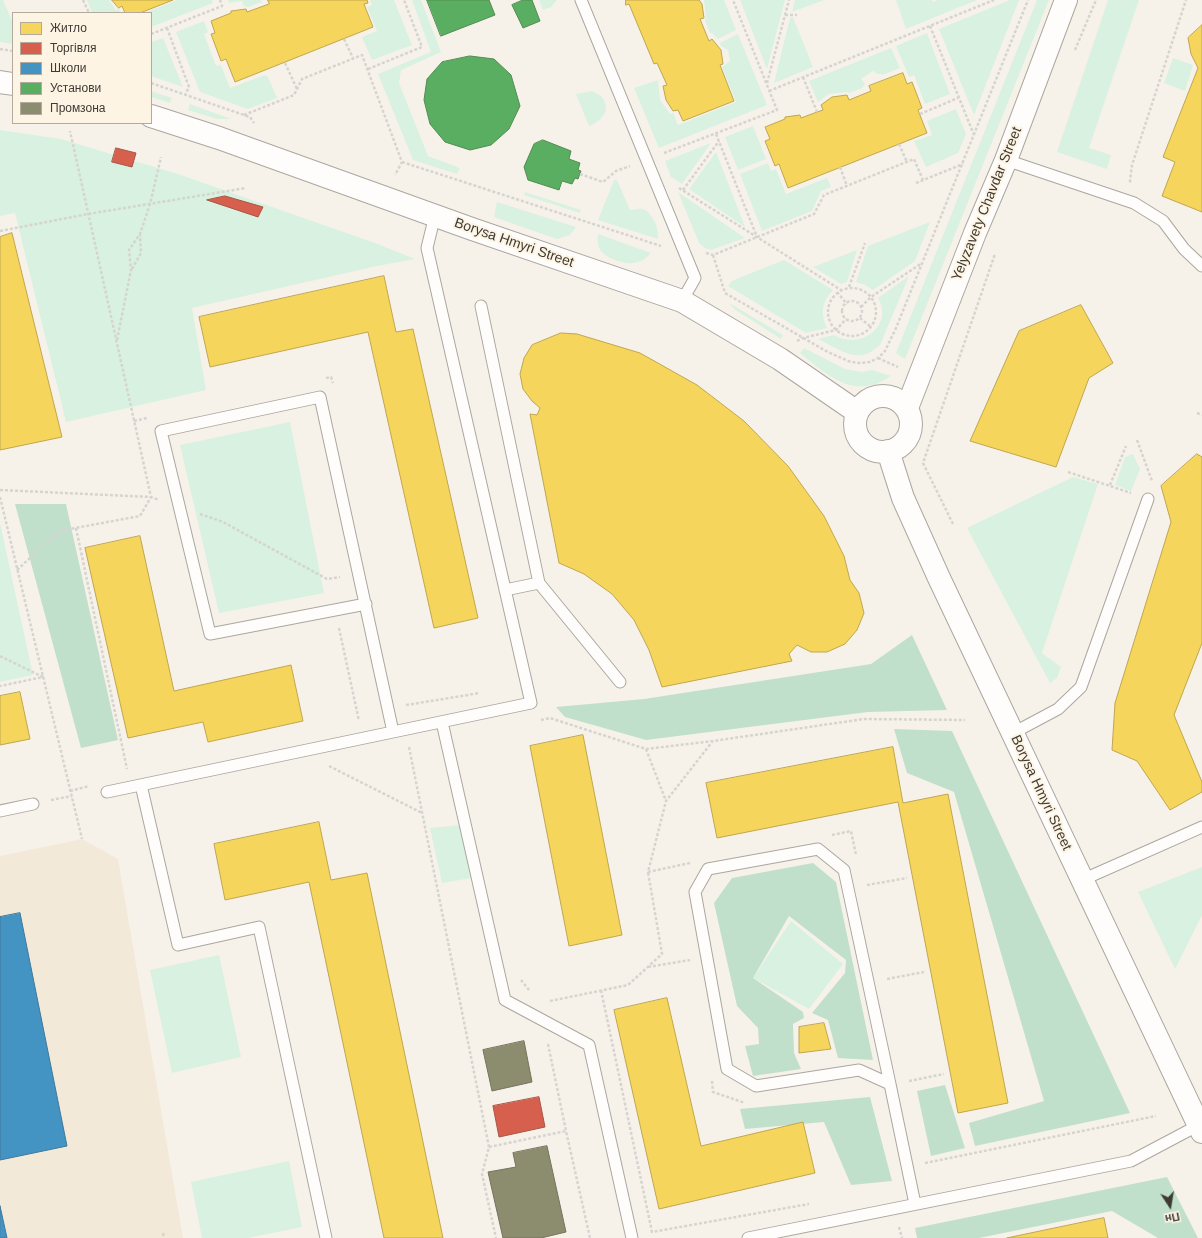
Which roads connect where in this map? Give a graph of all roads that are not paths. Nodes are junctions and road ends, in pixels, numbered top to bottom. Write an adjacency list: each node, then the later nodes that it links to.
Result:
1 (581, 0): 9 (lane)
2 (1066, 0): 6 (street, Yelyzavety Chavdar Street)
3 (0, 82): 4 (street)
4 (12, 84)
5 (152, 116): 7 (street, Borysa Hmyri Street)
6 (1006, 160): 8 (lane); 11 (street, Yelyzavety Chavdar Street)
7 (435, 215): 9 (street, Borysa Hmyri Street); 16 (lane)
8 (1202, 266)
9 (682, 301): 12 (street, Borysa Hmyri Street)
10 (481, 306): 15 (lane)
11 (907, 408): 12 (street); 13 (street)
12 (857, 412): 13 (street)
13 (888, 451): 21 (street, Borysa Hmyri Street)
14 (1148, 499): 21 (lane)
15 (539, 583): 16 (lane); 18 (lane)
16 (505, 590): 19 (lane)
17 (366, 604): 17 (lane); 20 (lane)
18 (620, 682)
19 (442, 722): 20 (lane); 32 (lane)
20 (393, 732): 22 (lane)
21 (1013, 733): 27 (street, Borysa Hmyri Street)
22 (141, 785): 23 (lane); 31 (lane)
23 (107, 792)
24 (33, 804): 25 (lane)
25 (0, 811)
26 (1202, 826): 27 (lane)
27 (1082, 880): 29 (street, Borysa Hmyri Street)
28 (890, 1084): 28 (lane); 30 (lane)
29 (1200, 1129): 30 (lane)
30 (915, 1204): 33 (lane)
31 (326, 1238)
32 (632, 1238)
33 (748, 1238)

